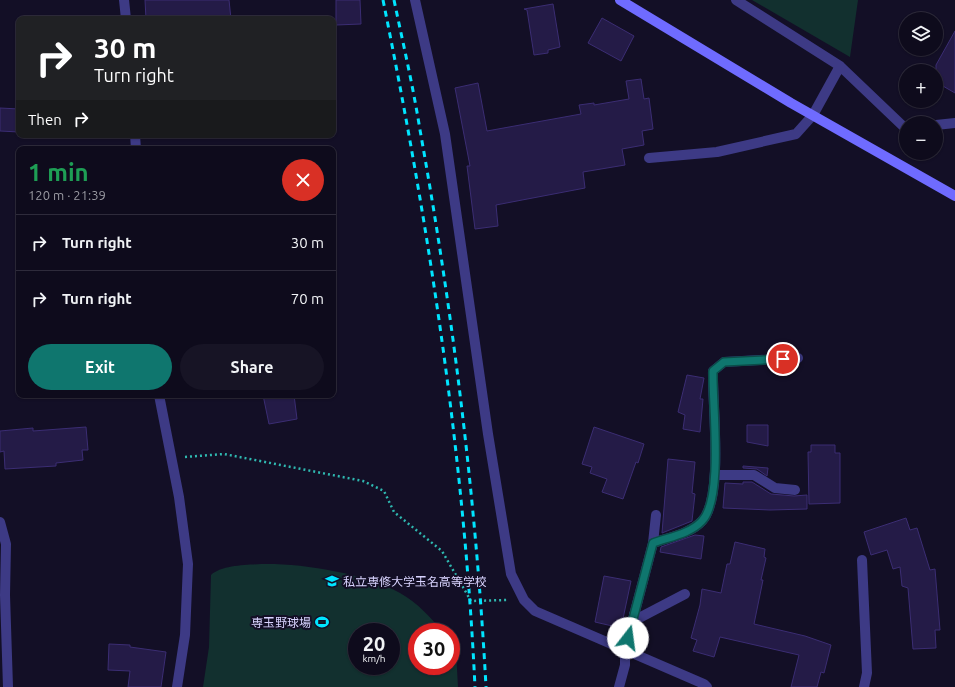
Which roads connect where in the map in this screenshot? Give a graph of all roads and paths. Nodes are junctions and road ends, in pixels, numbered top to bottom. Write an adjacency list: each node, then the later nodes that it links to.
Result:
1 (124, 0): 5 (street)
2 (415, 0): 23 (street)
3 (620, 0): 7 (street)
4 (736, 0): 6 (street)
5 (126, 16)
6 (840, 66): 7 (street); 8 (street)
7 (813, 115): 11 (street); 12 (street)
8 (899, 123)
9 (955, 123): 10 (street)
10 (943, 124)
11 (649, 158)
12 (955, 196)
13 (798, 358): 16 (street)
14 (159, 398): 15 (street)
15 (172, 457): 23 (path); 27 (street)
16 (715, 475): 17 (street); 20 (street)
17 (795, 490)
18 (656, 515): 20 (street)
19 (0, 522): 26 (street)
20 (653, 543): 24 (street)
21 (862, 560): 30 (street)
22 (685, 594): 24 (street)
23 (524, 600): 25 (street)
24 (634, 614): 25 (street)
25 (625, 650): 28 (street); 29 (street)
26 (8, 687)
27 (177, 687)
28 (619, 687)
29 (707, 687)
30 (864, 687)

